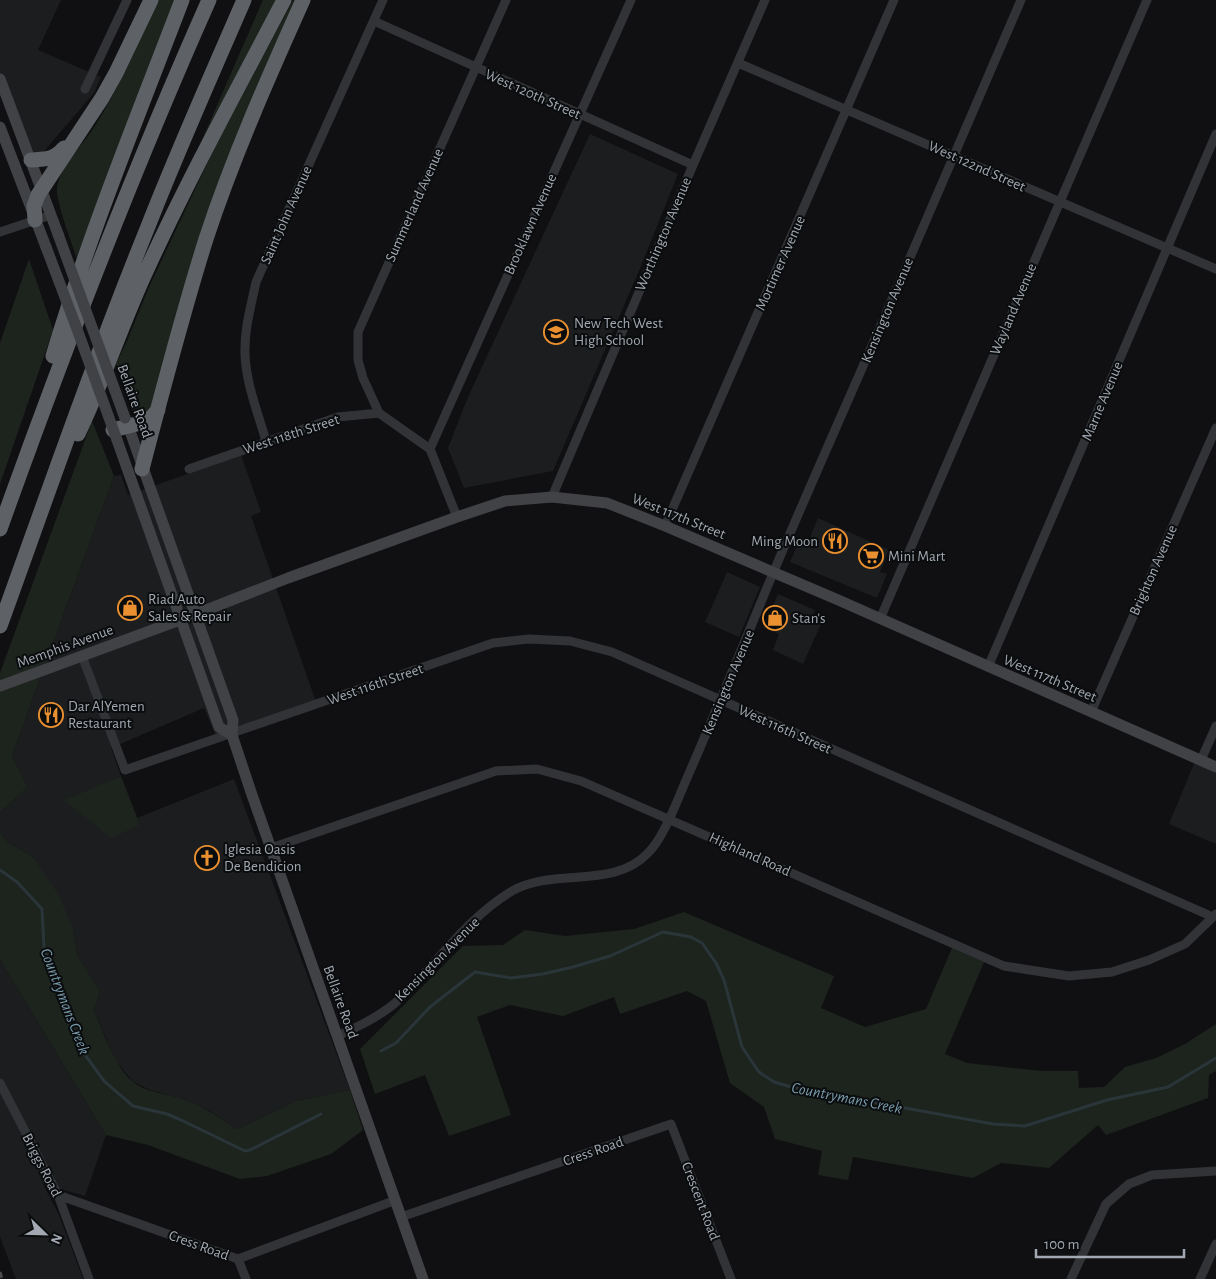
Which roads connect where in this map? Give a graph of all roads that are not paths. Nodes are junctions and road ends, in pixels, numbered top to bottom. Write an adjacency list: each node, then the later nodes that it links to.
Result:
1 (127, 0): 19 (street)
2 (151, 0): 23 (highway)
3 (182, 0): 44 (highway)
4 (209, 0): 44 (highway)
5 (244, 0): 46 (highway)
6 (284, 0): 46 (highway)
7 (303, 0): 35 (highway)
8 (384, 0): 15 (street, Saint John Avenue)
9 (506, 0): 17 (street, Summerland Avenue)
10 (631, 0): 21 (street, Brooklawn Avenue)
11 (765, 0): 16 (street, Worthington Avenue)
12 (894, 0): 20 (street, Mortimer Avenue)
13 (1021, 0): 25 (street, Kensington Avenue)
14 (1147, 0): 29 (street, Wayland Avenue)
15 (374, 21): 17 (street, West 120th Street); 40 (street, Saint John Avenue)
16 (738, 63): 20 (street, West 122nd Street); 27 (street, Worthington Avenue)
17 (475, 68): 21 (street, West 120th Street); 36 (street, Summerland Avenue)
18 (0, 79): 26 (street, Bellaire Road)
19 (86, 89)
20 (848, 110): 25 (street, West 122nd Street); 48 (street, Mortimer Avenue)
21 (579, 115): 27 (street, West 120th Street); 41 (street, Brooklawn Avenue)
22 (0, 127): 31 (street, Bellaire Road)
23 (80, 130): 26 (highway); 28 (highway)
24 (1216, 134): 33 (street, Marne Avenue)
25 (954, 156): 29 (street, West 122nd Street); 50 (street, Kensington Avenue)
26 (31, 160): 28 (street, Bellaire Road)
27 (693, 165): 45 (street, Worthington Avenue)
28 (42, 188): 30 (street, Bellaire Road); 31 (highway)
29 (1059, 202): 33 (street, West 122nd Street); 53 (street, Wayland Avenue)
30 (51, 215): 31 (street); 37 (street, Bellaire Road, bridge)
31 (35, 220): 32 (street); 39 (street, Bellaire Road, bridge)
32 (0, 232)
33 (1167, 247): 34 (street, West 122nd Street); 56 (street, Marne Avenue)
34 (1216, 269)
35 (158, 410): 37 (highway); 42 (highway)
36 (379, 413): 40 (street, West 118th Street); 41 (street)
37 (127, 422): 39 (highway); 42 (street, Bellaire Road)
38 (1216, 428): 59 (street, Brighton Avenue)
39 (115, 435): 52 (street, Bellaire Road)
40 (266, 441): 43 (street, West 118th Street)
41 (430, 449): 47 (street)
42 (142, 469): 51 (street, Bellaire Road)
43 (189, 469)
44 (17, 482): 49 (highway)
45 (552, 497): 47 (street, West 117th Street); 48 (street, West 117th Street)
46 (43, 506): 54 (highway)
47 (457, 517): 51 (street, West 117th Street)
48 (666, 526): 50 (street, West 117th Street)
49 (0, 529)
50 (774, 572): 53 (street, West 117th Street); 58 (street, Kensington Avenue)
51 (196, 614): 52 (street, Memphis Avenue); 61 (street, Bellaire Road)
52 (181, 619): 55 (street, Memphis Avenue); 61 (street, Bellaire Road)
53 (880, 619): 56 (street, West 117th Street)
54 (0, 626)
55 (82, 656): 57 (street, Memphis Avenue); 61 (street, West 116th Street)
56 (988, 667): 59 (street, West 117th Street)
57 (0, 686)
58 (721, 700): 61 (street, West 116th Street); 64 (street, Kensington Avenue); 66 (street, West 116th Street)
59 (1091, 712): 62 (street, West 117th Street)
60 (1216, 726): 62 (street)
61 (232, 735): 65 (street, Bellaire Road)
62 (1201, 760): 63 (street, West 117th Street)
63 (1216, 766)
64 (669, 819): 65 (street, Highland Road); 66 (street, Highland Road); 67 (street, Kensington Avenue)
65 (271, 848): 67 (street, Bellaire Road)
66 (1215, 916)
67 (337, 1036): 72 (street, Bellaire Road)
68 (0, 1083): 71 (street, Briggs Road)
69 (671, 1124): 73 (street, Cress Road); 79 (street, Crescent Road)
70 (1216, 1171): 80 (street)
71 (58, 1195): 75 (street, Cress Road); 76 (street, Briggs Road)
72 (396, 1200): 73 (street, Bellaire Road); 75 (street, Cress Road)
73 (401, 1217): 78 (street, Bellaire Road)
74 (1216, 1244): 81 (street)
75 (238, 1259): 77 (street)
76 (88, 1279)
77 (246, 1279)
78 (423, 1279)
79 (731, 1279)
80 (1071, 1279)
81 (1200, 1279)

